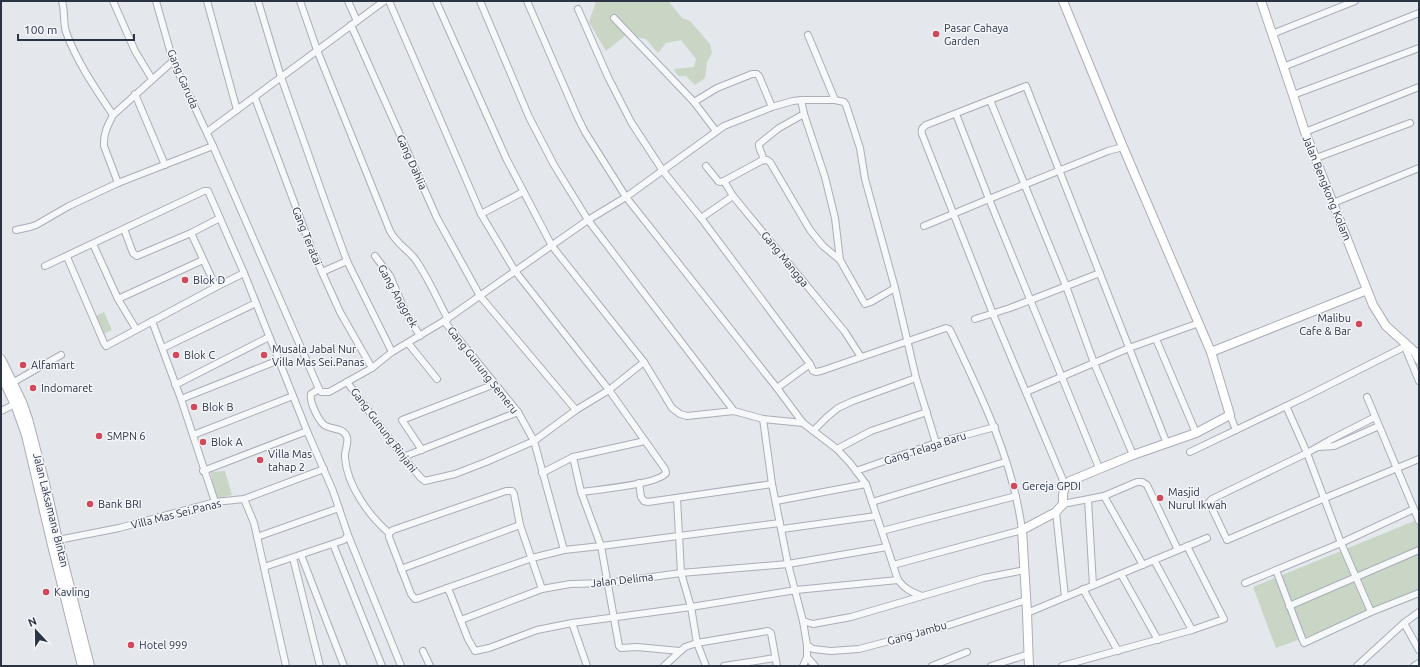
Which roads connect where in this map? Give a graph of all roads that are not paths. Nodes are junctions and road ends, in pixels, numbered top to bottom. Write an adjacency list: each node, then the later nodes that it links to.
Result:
1 (62, 1): 41 (street)
2 (113, 1): 28 (street)
3 (156, 1): 25 (street, Gang Garuda)
4 (207, 1): 38 (street)
5 (258, 1): 27 (street)
6 (300, 1): 24 (street, Gang Gunung Semeru)
7 (348, 1): 19 (street)
8 (384, 1): 19 (street)
9 (388, 1): 63 (street)
10 (436, 1): 58 (street)
11 (480, 1): 67 (street)
12 (527, 1): 60 (street)
13 (1063, 1): 47 (street)
14 (1261, 1): 21 (street, Jalan Bengkong Kolam)
15 (1355, 1): 21 (street)
16 (578, 9): 53 (street)
17 (1419, 13): 26 (street)
18 (614, 18): 36 (street)
19 (357, 21): 20 (street)
20 (351, 25): 24 (street); 88 (street, Gang Dahlia)
21 (1272, 34): 26 (street, Jalan Bengkong Kolam)
22 (808, 35): 34 (street)
23 (1419, 48): 31 (street)
24 (317, 50): 27 (street); 94 (street, Gang Gunung Semeru)
25 (173, 61): 28 (street); 44 (street, Gang Garuda)
26 (1283, 67): 31 (street, Jalan Bengkong Kolam)
27 (281, 77): 32 (street); 78 (street)
28 (152, 79): 30 (street)
29 (1419, 87): 45 (street)
30 (135, 94): 41 (street); 50 (street)
31 (1294, 95): 45 (street, Jalan Bengkong Kolam)
32 (255, 98): 38 (street); 81 (street, Gang Teratai)
33 (801, 100): 34 (street); 37 (street); 39 (street)
34 (835, 100): 86 (street)
35 (990, 100): 40 (street); 54 (street); 57 (street)
36 (694, 102): 37 (street); 43 (street)
37 (772, 107): 43 (street)
38 (237, 110): 44 (street)
39 (804, 114): 49 (street); 77 (street)
40 (956, 114): 61 (street); 64 (street)
41 (113, 115): 56 (street)
42 (1410, 123): 48 (street)
43 (716, 131): 53 (street)
44 (207, 132): 46 (street, Gang Garuda)
45 (1305, 132): 48 (street, Jalan Bengkong Kolam)
46 (213, 146): 50 (street); 128 (street, Gang Garuda)
47 (1123, 147): 54 (street); 96 (street)
48 (1316, 158): 62 (street, Jalan Bengkong Kolam)
49 (763, 160): 55 (street); 77 (street)
50 (165, 165): 56 (street)
51 (706, 166): 55 (street, Gang Mangga)
52 (1419, 168): 62 (street)
53 (663, 171): 60 (street); 66 (street)
54 (1059, 171): 57 (street); 83 (street)
55 (724, 181): 59 (street, Gang Mangga)
56 (118, 183): 70 (street)
57 (1024, 185): 61 (street); 84 (street)
58 (523, 192): 63 (street); 73 (street)
59 (733, 196): 66 (street); 110 (street, Gang Mangga)
60 (626, 197): 67 (street); 127 (street)
61 (989, 199): 64 (street); 90 (street)
62 (1333, 203): 87 (street, Jalan Bengkong Kolam)
63 (481, 214): 80 (street)
64 (953, 214): 68 (street); 92 (street)
65 (220, 218): 69 (street); 71 (street); 82 (street)
66 (701, 218): 116 (street)
67 (588, 220): 73 (street); 138 (street)
68 (924, 226)
69 (124, 229): 71 (street); 72 (street)
70 (16, 230)
71 (190, 233): 76 (street)
72 (93, 244): 74 (street); 89 (street)
73 (552, 246): 80 (street); 114 (street)
74 (67, 256): 79 (street); 97 (street)
75 (375, 256): 98 (street, Gang Anggrek)
76 (203, 260): 85 (street); 89 (street)
77 (840, 260): 86 (street)
78 (347, 262): 81 (street); 107 (street)
79 (45, 266)
80 (515, 271): 88 (street); 129 (street)
81 (322, 272): 117 (street, Gang Teratai)
82 (244, 273): 85 (street); 91 (street)
83 (1100, 273): 84 (street); 105 (street)
84 (1066, 286): 90 (street); 115 (street)
85 (216, 287): 95 (street)
86 (895, 288): 101 (street)
87 (1367, 290): 103 (street, Jalan Bengkong Kolam); 108 (street)
88 (480, 296): 94 (street); 136 (street, Gang Dahlia)
89 (118, 299): 97 (street)
90 (1030, 300): 92 (street); 120 (street)
91 (256, 303): 99 (street); 104 (street)
92 (993, 314): 93 (street); 130 (street)
93 (975, 319)
94 (446, 320): 98 (street); 125 (street, Gang Gunung Semeru)
95 (152, 321): 97 (street); 104 (street)
96 (1199, 323): 100 (street); 108 (street)
97 (136, 329)
98 (420, 336): 102 (street)
99 (269, 337): 112 (street); 126 (street)
100 (1156, 339): 105 (street); 150 (street)
101 (907, 342): 110 (street); 119 (street); 146 (street)
102 (408, 343): 107 (street); 121 (street)
103 (1407, 346): 106 (street, Jalan Bengkong Kolam); 122 (street); 135 (street)
104 (163, 348): 126 (street)
105 (1129, 348): 115 (street); 155 (street)
106 (1417, 351): 113 (street, Jalan Bengkong Kolam)
107 (392, 352): 117 (street)
108 (1211, 352): 141 (street)
109 (61, 355): 124 (street)
110 (861, 357): 116 (street)
111 (1, 359): 124 (street, Jalan Laksamana Bintan)
112 (279, 360): 131 (street); 133 (street)
113 (1419, 360)
114 (644, 362): 129 (street); 138 (street)
115 (1094, 363): 120 (street); 161 (street)
116 (810, 364): 127 (street)
117 (372, 368): 123 (street)
118 (1, 375): 134 (street, Jalan Laksamana Bintan)
119 (916, 378): 140 (street); 149 (street)
120 (1062, 378): 130 (street); 166 (street)
121 (437, 379)
122 (1419, 381)
123 (347, 382): 128 (street); 162 (street, Gang Gunung Rinjani)
124 (12, 383): 201 (street, Jalan Laksamana Bintan)
125 (495, 384): 139 (street, Gang Gunung Semeru); 158 (street)
126 (175, 385): 133 (street)
127 (777, 388): 144 (street)
128 (319, 389): 196 (street)
129 (609, 390): 136 (street); 152 (street)
130 (1026, 392): 175 (street)
131 (293, 396): 148 (street); 151 (street)
132 (1367, 397): 142 (street)
133 (181, 399): 151 (street)
134 (15, 404): 137 (street); 259 (street, Jalan Laksamana Bintan)
135 (1286, 406): 147 (street); 160 (street)
136 (576, 410): 153 (street)
137 (1, 411)
138 (734, 411): 143 (street)
139 (518, 412): 153 (street, Gang Gunung Semeru); 158 (street)
140 (927, 412): 154 (street); 157 (street)
141 (1230, 415): 147 (street); 150 (street)
142 (1375, 418): 145 (street); 156 (street)
143 (764, 419): 144 (street); 173 (street)
144 (802, 423): 149 (street)
145 (1379, 426): 156 (street); 168 (street)
146 (995, 427): 154 (street, Gang Telaga Baru); 165 (street)
147 (1236, 430): 159 (street)
148 (307, 431): 167 (street); 170 (street)
149 (813, 431): 157 (street)
150 (1196, 433): 155 (street)
151 (193, 436): 170 (street)
152 (644, 440): 163 (street); 172 (street)
153 (534, 441): 162 (street, Gang Gunung Rinjani); 171 (street, Gang Gunung Semeru)
154 (936, 443): 169 (street, Gang Telaga Baru)
155 (1167, 444): 161 (street)
156 (1318, 448): 160 (street)
157 (837, 449): 169 (street)
158 (422, 450): 162 (street)
159 (1190, 452)
160 (1307, 453): 180 (street); 180 (street)
161 (1133, 455): 166 (street)
162 (403, 457)
163 (573, 457): 171 (street); 176 (street)
164 (1419, 460): 168 (street)
165 (1005, 462): 177 (street); 185 (street)
166 (1099, 468): 175 (street)
167 (324, 469): 181 (street, Villa Mas Sei.Panas); 187 (street)
168 (1397, 469): 180 (street); 188 (street)
169 (856, 470): 174 (street)
170 (203, 471): 184 (street)
171 (542, 473): 207 (street, Gang Gunung Semeru)
172 (639, 483): 176 (street); 179 (street)
173 (772, 484): 179 (street); 183 (street)
174 (866, 484): 183 (street); 185 (street)
175 (1065, 485): 186 (street)
176 (581, 492): 204 (street)
177 (1016, 496): 194 (street); 195 (street)
178 (1104, 496): 182 (street); 208 (street); 216 (street)
179 (677, 498): 199 (street)
180 (1325, 498): 202 (street)
181 (244, 499): 184 (street, Villa Mas Sei.Panas); 198 (street)
182 (1088, 500): 186 (street); 227 (street)
183 (776, 501): 193 (street)
184 (214, 502): 201 (street, Villa Mas Sei.Panas)
185 (872, 502): 190 (street)
186 (1063, 504): 189 (street)
187 (339, 508): 197 (street); 198 (street)
188 (1414, 509): 191 (street); 202 (street)
189 (1056, 512): 194 (street); 234 (street)
190 (876, 516): 193 (street); 195 (street)
191 (1419, 521)
192 (520, 525): 196 (street); 212 (street); 218 (street)
193 (781, 526): 199 (street); 214 (street)
194 (1022, 530): 215 (street); 219 (street)
195 (882, 531): 206 (street)
196 (389, 533): 218 (street)
197 (348, 535): 203 (street); 265 (street)
198 (258, 537): 217 (street)
199 (680, 537): 204 (street); 221 (street)
200 (1207, 538): 205 (street)
201 (58, 540): 260 (street, Jalan Laksamana Bintan)
202 (1341, 543): 220 (street); 223 (street)
203 (333, 544): 210 (street); 264 (street)
204 (601, 546): 207 (street); 225 (street)
205 (1187, 546): 208 (street); 246 (street)
206 (887, 547): 214 (street, Jalan Delima); 215 (street)
207 (564, 550): 212 (street)
208 (1178, 550): 213 (street)
209 (1419, 550): 223 (street)
210 (301, 555): 211 (street); 263 (street)
211 (293, 558): 217 (street); 262 (street)
212 (532, 558): 228 (street); 229 (street)
213 (1154, 560): 216 (street); 246 (street)
214 (788, 564): 221 (street, Jalan Delima); 231 (street)
215 (893, 565): 224 (street)
216 (1143, 565): 222 (street)
217 (264, 567): 261 (street)
218 (402, 569): 228 (street)
219 (1025, 570): 233 (street); 235 (street)
220 (1276, 570): 226 (street); 236 (street)
221 (681, 573): 225 (street, Jalan Delima); 237 (street)
222 (1121, 574): 227 (street); 247 (street)
223 (1357, 577): 236 (street); 238 (street)
224 (898, 580): 231 (street); 233 (street)
225 (608, 583): 229 (street, Jalan Delima); 241 (street)
226 (1245, 583)
227 (1094, 585): 230 (street)
228 (447, 588): 242 (street)
229 (542, 589): 242 (street, Jalan Delima)
230 (1083, 589): 234 (street); 253 (street)
231 (796, 590): 237 (street); 243 (street)
232 (1419, 593): 238 (street)
233 (922, 596): 243 (street)
234 (1065, 597): 240 (street)
235 (1026, 600): 240 (street); 249 (street, Gang Jambu)
236 (1289, 606): 238 (street)
237 (691, 608): 241 (street); 248 (street)
238 (1371, 612)
239 (1419, 612): 245 (street)
240 (1027, 613): 255 (street)
241 (614, 617): 244 (street); 252 (street)
242 (460, 620): 244 (street)
243 (803, 620): 249 (street)
244 (572, 623): 267 (street)
245 (1404, 623): 250 (street); 278 (street)
246 (1192, 630): 247 (street)
247 (1158, 640): 253 (street)
248 (697, 643): 252 (street); 257 (street); 269 (street)
249 (807, 645): 256 (street)
250 (1419, 650)
251 (423, 651): 266 (street)
252 (680, 651): 268 (street)
253 (1118, 651): 277 (street)
254 (967, 652): 274 (street)
255 (1030, 654): 275 (street); 276 (street)
256 (807, 657): 272 (street); 273 (street)
257 (776, 658): 270 (street); 271 (street)
258 (1419, 663): 279 (street)
259 (82, 666)
260 (90, 666)
261 (286, 666)
262 (320, 666)
263 (344, 666)
264 (382, 666)
265 (401, 666)
266 (430, 666)
267 (588, 666)
268 (664, 666)
269 (706, 666)
270 (724, 666)
271 (777, 666)
272 (803, 666)
273 (814, 666)
274 (932, 666)
275 (991, 666)
276 (1029, 666)
277 (1062, 666)
278 (1357, 666)
279 (1414, 666)

